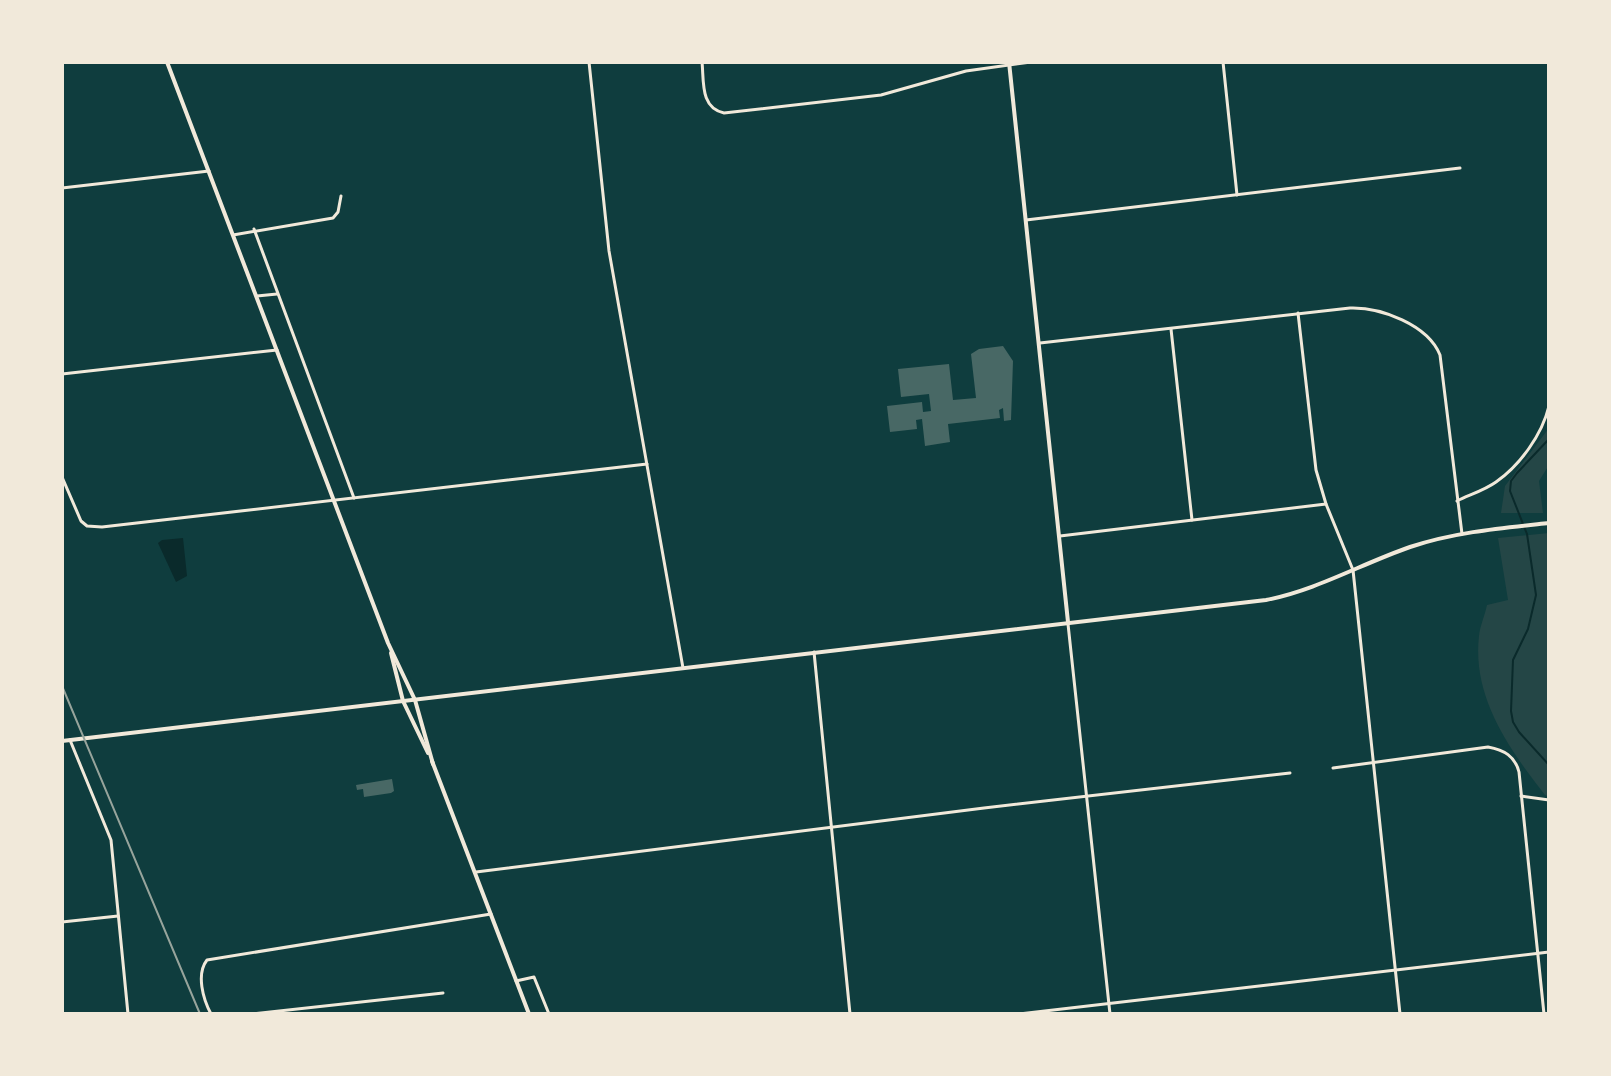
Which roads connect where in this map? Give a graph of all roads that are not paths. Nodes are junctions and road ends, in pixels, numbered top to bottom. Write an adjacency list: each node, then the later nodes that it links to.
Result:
1 (167, 62): 8 (main road)
2 (589, 62): 23 (street)
3 (702, 62): 6 (street)
4 (1031, 62): 6 (street)
5 (1223, 62): 10 (street)
6 (1009, 63): 12 (main road)
7 (1460, 168): 10 (street)
8 (209, 171): 9 (street); 14 (main road)
9 (62, 188)
10 (1237, 195): 12 (street)
11 (341, 196): 13 (street)
12 (1025, 220): 19 (main road)
13 (254, 229): 14 (street); 15 (street)
14 (233, 235): 16 (main road)
15 (277, 294): 16 (street); 25 (street)
16 (256, 296): 20 (main road)
17 (1298, 313): 18 (street); 27 (street); 28 (street)
18 (1171, 328): 19 (street); 29 (street)
19 (1038, 344): 32 (main road)
20 (277, 350): 21 (street); 26 (main road)
21 (62, 374)
22 (1549, 406): 27 (street)
23 (647, 464): 25 (street); 37 (street)
24 (62, 477): 26 (street)
25 (354, 498): 26 (street)
26 (334, 501): 35 (main road)
27 (1457, 501): 31 (street)
28 (1326, 504): 29 (street); 33 (street)
29 (1192, 520): 32 (street)
30 (1546, 523): 31 (main road)
31 (1462, 534): 33 (main road)
32 (1058, 536): 34 (main road)
33 (1353, 570): 34 (main road); 42 (street)
34 (1068, 622): 36 (main road); 46 (street)
35 (388, 643): 38 (main road); 39 (main road)
36 (814, 652): 37 (main road); 49 (street)
37 (683, 668): 38 (main road)
38 (415, 700): 39 (main road); 43 (main road)
39 (403, 701): 40 (main road); 43 (main road)
40 (70, 740): 41 (main road); 52 (street)
41 (62, 741)
42 (1373, 763): 44 (street); 47 (street); 56 (street)
43 (433, 764): 50 (main road)
44 (1333, 768)
45 (1290, 773): 46 (street)
46 (1086, 796): 49 (street); 59 (street)
47 (1521, 796): 48 (street); 55 (street)
48 (1549, 800)
49 (832, 829): 50 (street); 65 (street)
50 (475, 872): 51 (main road)
51 (491, 914): 57 (main road); 61 (street)
52 (118, 916): 53 (street); 60 (street)
53 (62, 922)
54 (1549, 952): 55 (street)
55 (1538, 954): 56 (street); 69 (street)
56 (1395, 968): 59 (street); 68 (street)
57 (516, 981): 63 (main road); 64 (street)
58 (443, 993): 62 (street)
59 (1109, 1003): 66 (street); 67 (street)
60 (128, 1014)
61 (211, 1014)
62 (251, 1014)
63 (529, 1014)
64 (549, 1014)
65 (850, 1014)
66 (1019, 1014)
67 (1110, 1014)
68 (1400, 1014)
69 (1544, 1014)

